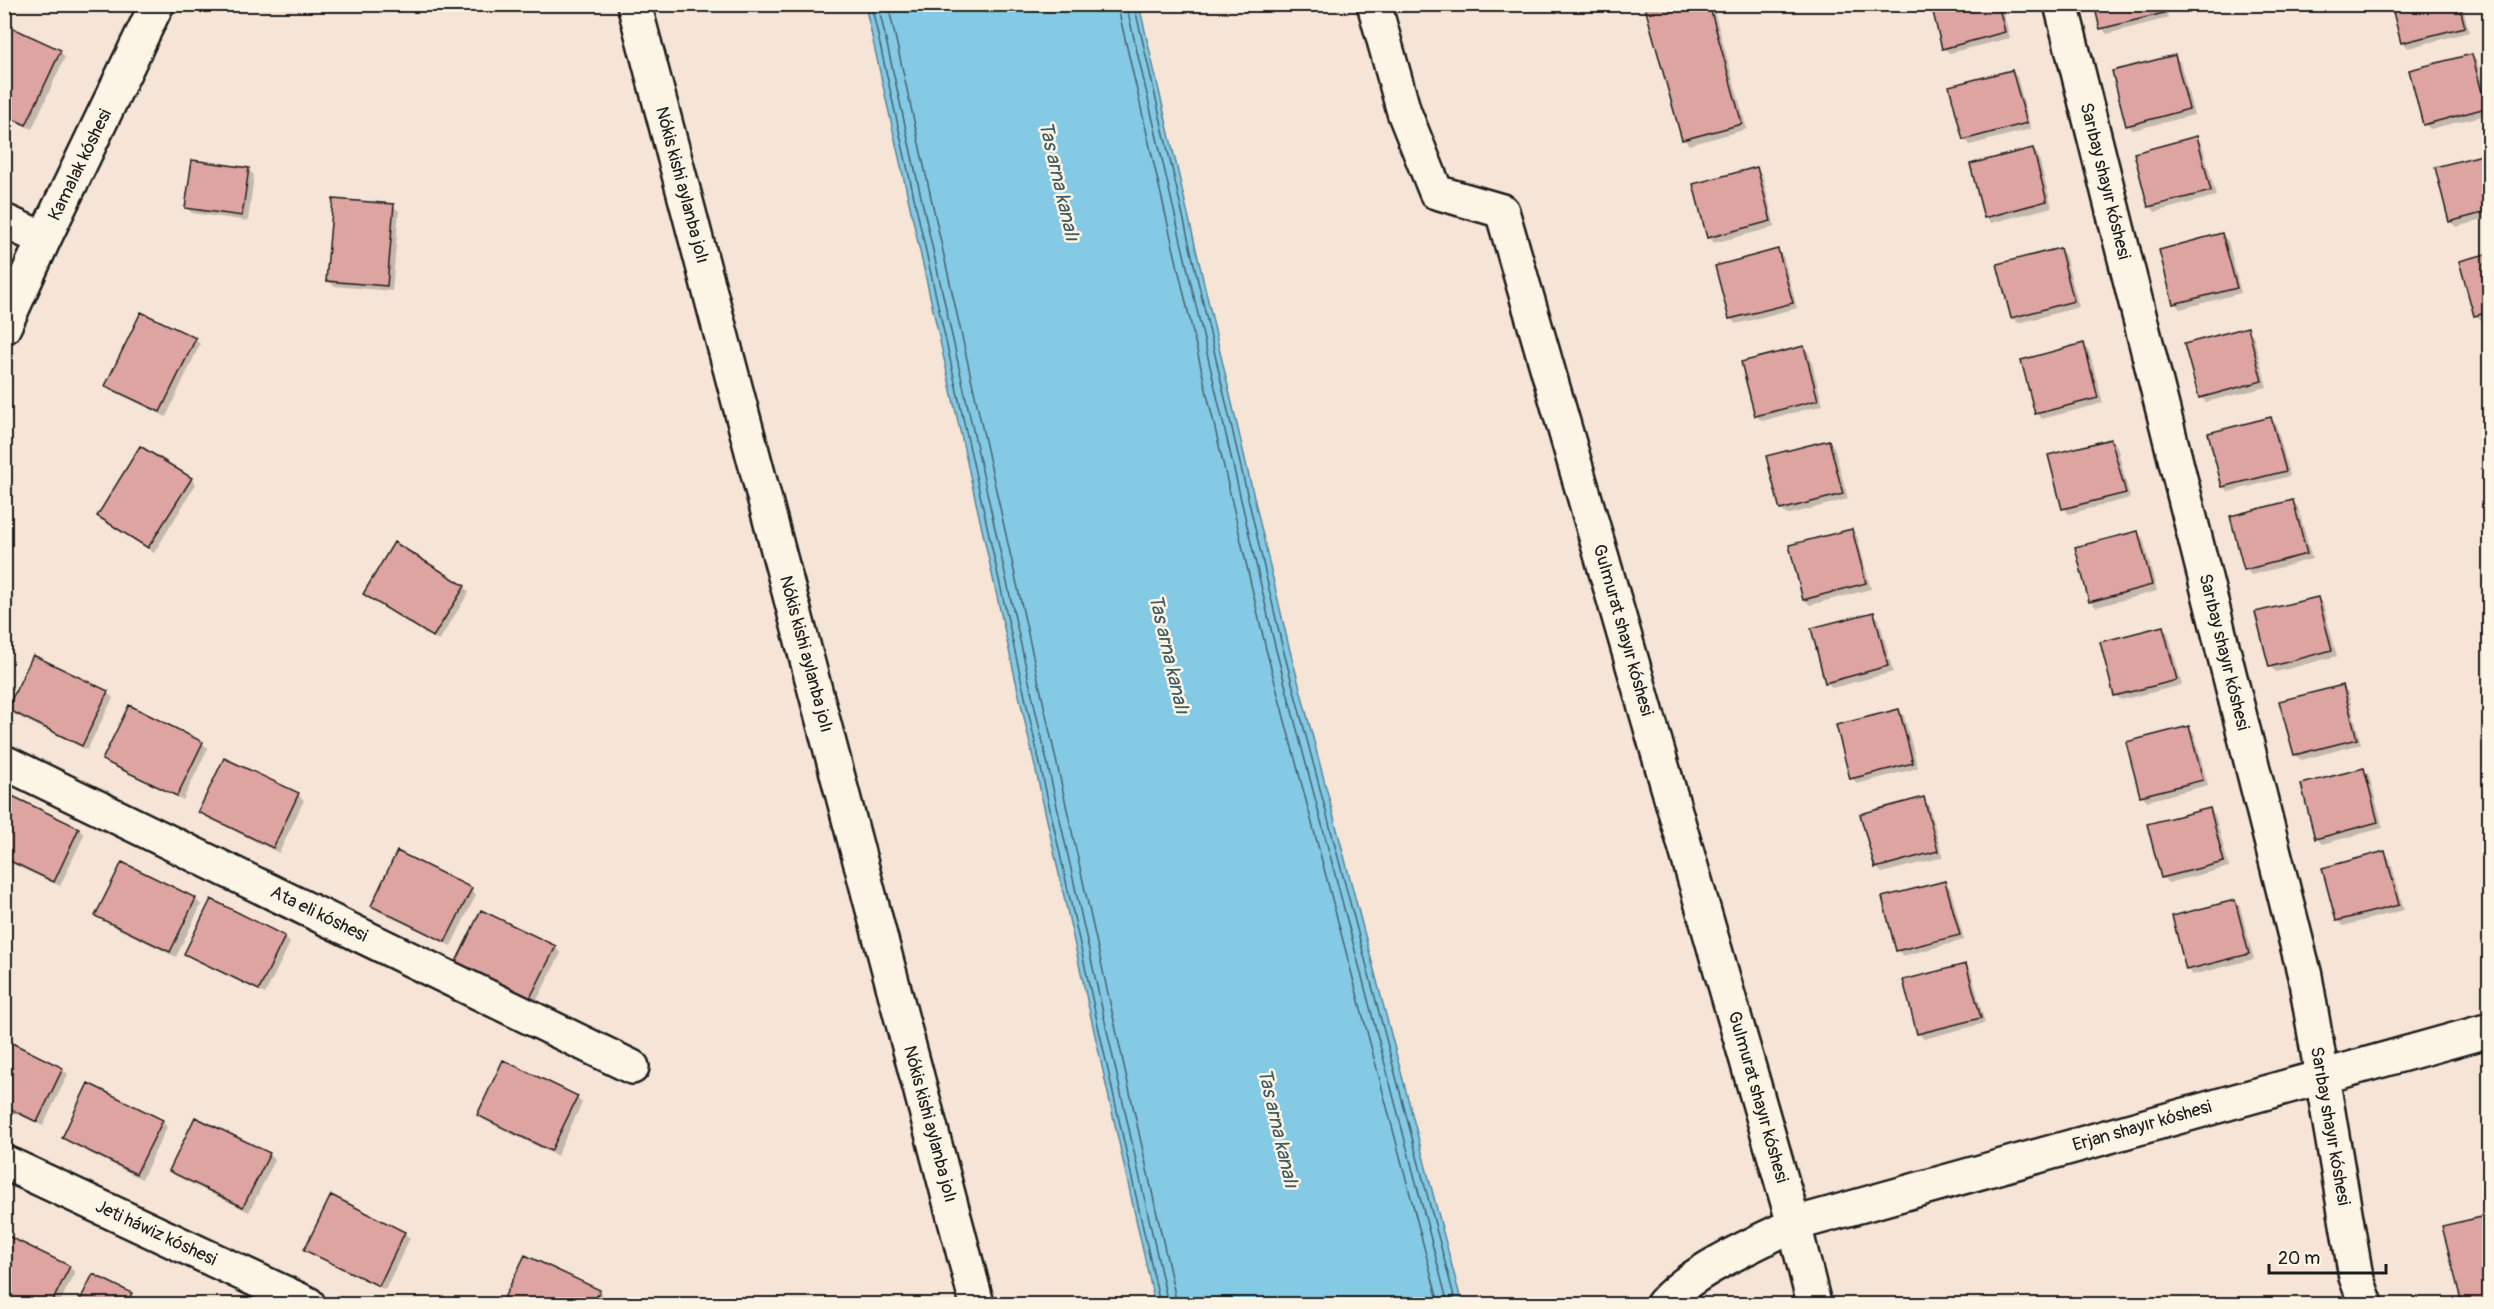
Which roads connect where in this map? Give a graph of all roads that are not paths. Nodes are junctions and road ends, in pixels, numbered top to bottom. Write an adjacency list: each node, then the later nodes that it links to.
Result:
1 (157, 4): 6 (street, Kamalak kóshesi)
2 (634, 4): 15 (street, Nókis kishi aylanba jolı)
3 (1374, 4): 13 (street, Gulmurat shayır kóshesi)
4 (2061, 4): 11 (street, Sarıbay shayır kóshesi)
5 (4, 221): 6 (street)
6 (44, 239): 7 (street, Kamalak kóshesi)
7 (4, 327)
8 (4, 762): 10 (street, Ata eli kóshesi)
9 (2490, 1030): 11 (street, Erjan shayır kóshesi)
10 (632, 1067)
11 (2321, 1076): 13 (street, Erjan shayır kóshesi); 18 (street, Sarıbay shayır kóshesi)
12 (4, 1162): 14 (street, Jeti háwiz kóshesi)
13 (1794, 1224): 16 (street, Erjan shayır kóshesi); 17 (street, Gulmurat shayır kóshesi)
14 (308, 1305)
15 (977, 1305)
16 (1663, 1305)
17 (1814, 1305)
18 (2366, 1305)

